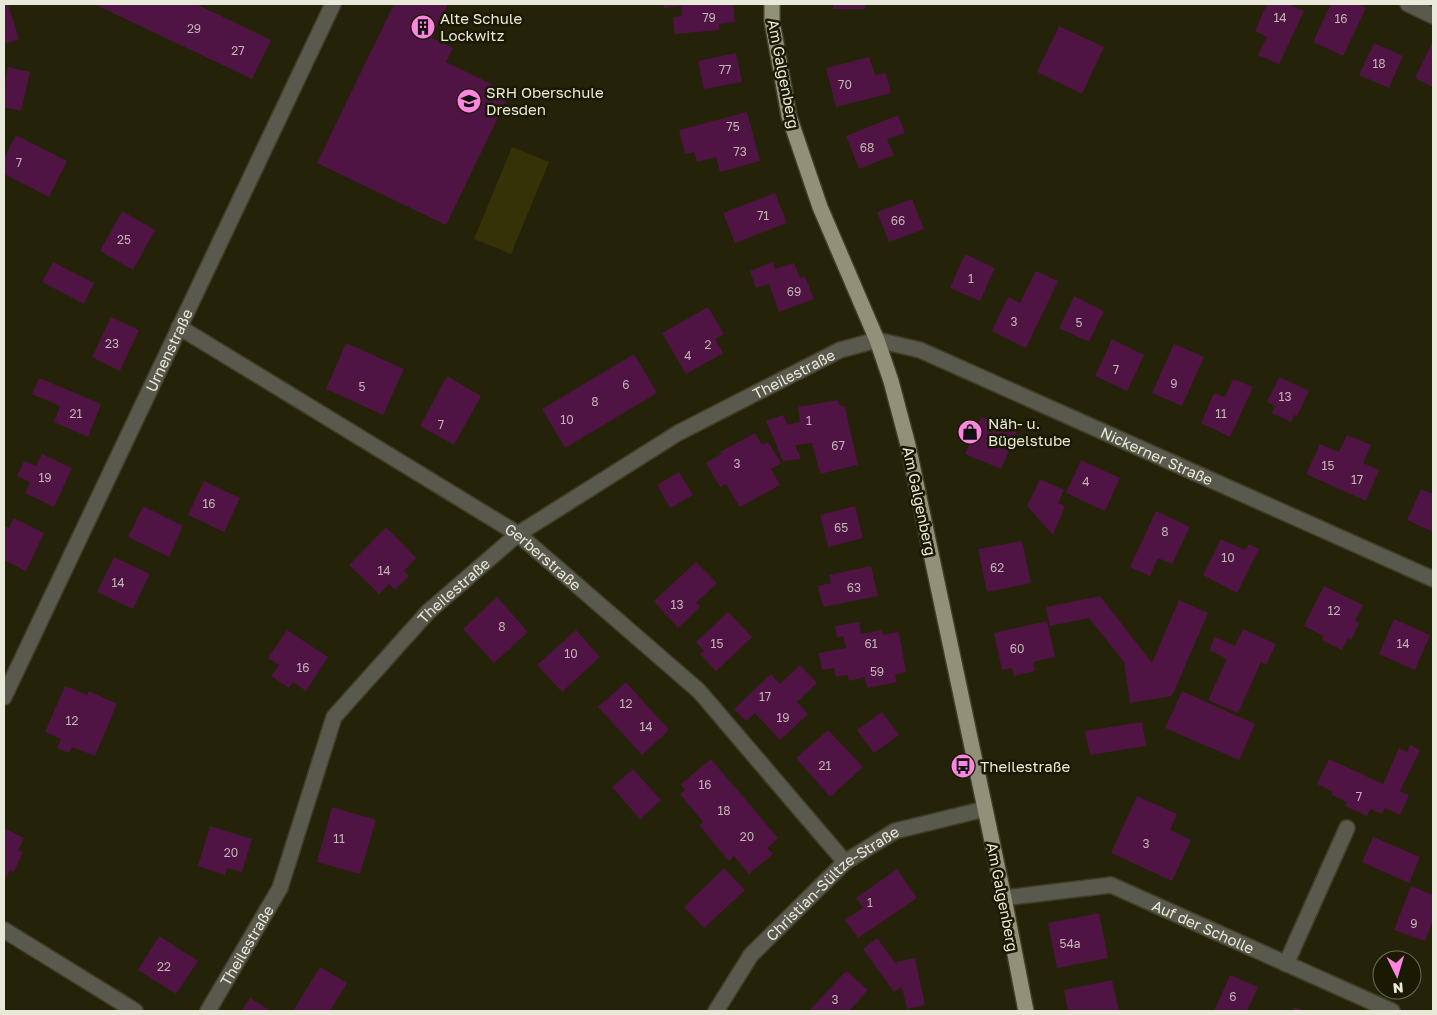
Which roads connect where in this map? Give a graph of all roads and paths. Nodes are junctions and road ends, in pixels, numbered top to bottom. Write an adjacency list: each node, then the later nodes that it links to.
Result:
1 (333, 4): 5 (street, Urnenstraße)
2 (772, 4): 6 (main road, Am Galgenberg)
3 (1408, 4): 4 (street)
4 (1433, 16)
5 (179, 327): 7 (street, Gerberstraße); 9 (street, Urnenstraße)
6 (877, 340): 7 (street, Theilestraße); 8 (street, Nickerner Straße); 10 (main road, Am Galgenberg)
7 (518, 534): 12 (street, Gerberstraße); 17 (street, Theilestraße)
8 (1433, 578)
9 (4, 697)
10 (985, 809): 12 (street, Christian-Sültze-Straße); 13 (main road, Am Galgenberg)
11 (1347, 828): 15 (street)
12 (845, 862): 18 (street, Christian-Sültze-Straße)
13 (1004, 898): 15 (street, Auf der Scholle); 19 (main road, Am Galgenberg)
14 (4, 930): 16 (street)
15 (1286, 964): 20 (street, Auf der Scholle)
16 (135, 1011)
17 (208, 1011)
18 (716, 1011)
19 (1026, 1011)
20 (1392, 1011)

